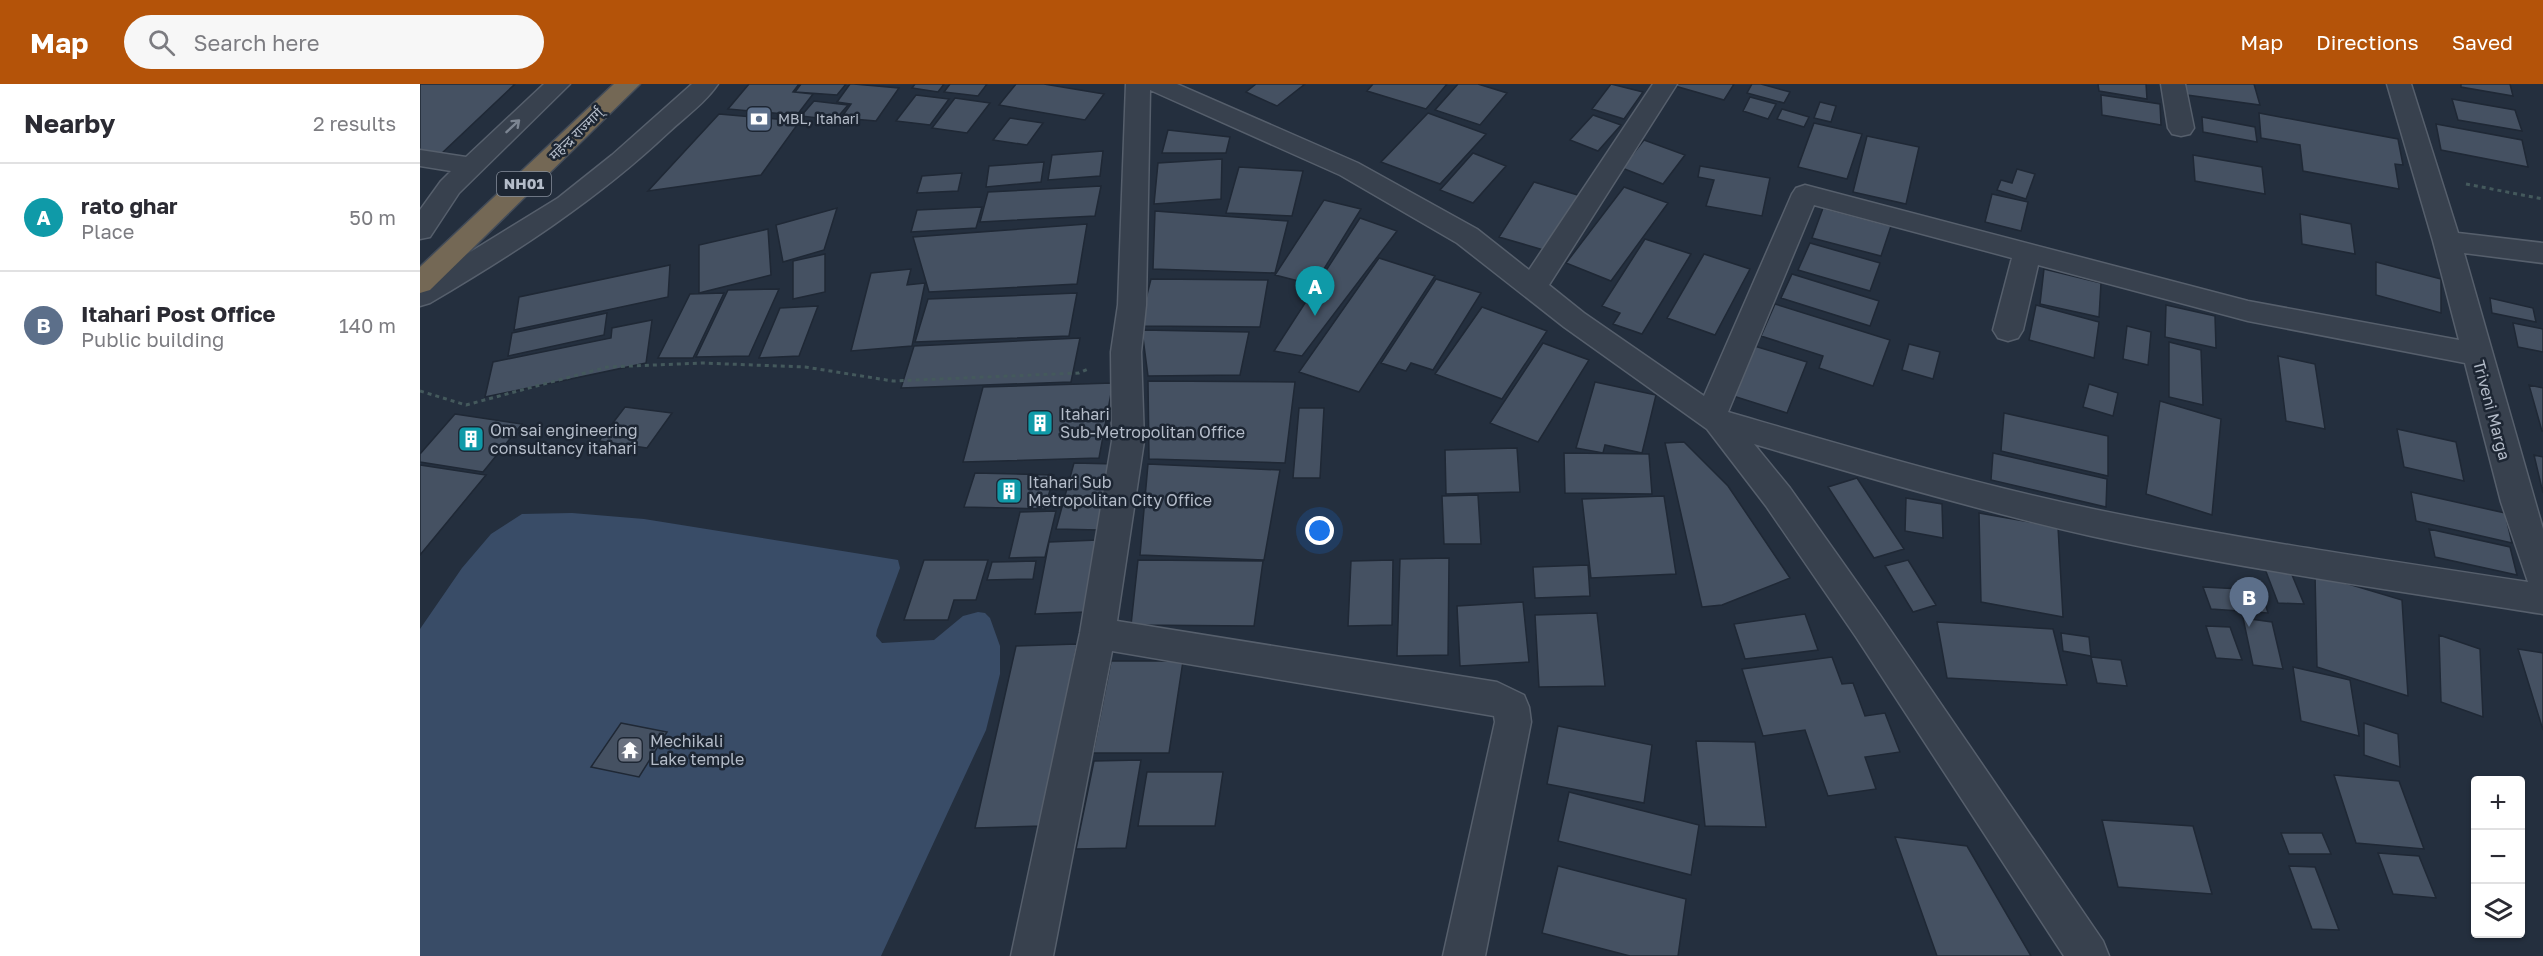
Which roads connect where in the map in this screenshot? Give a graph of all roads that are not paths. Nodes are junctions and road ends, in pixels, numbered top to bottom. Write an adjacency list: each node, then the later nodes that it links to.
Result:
1 (558, 84): 11 (street, one-way to 1)
2 (628, 84): 16 (highway, महेन्द्र राज्मार्ग् / NH01)
3 (706, 84): 18 (street)
4 (1138, 84): 24 (street)
5 (1156, 84): 17 (street)
6 (1665, 84): 17 (street)
7 (2174, 84): 9 (street)
8 (2399, 84): 13 (street, Triveni Marga)
9 (2181, 128)
10 (420, 158): 11 (street)
11 (471, 166): 12 (street)
12 (420, 230)
13 (2447, 241): 15 (street); 20 (street, Triveni Marga)
14 (2027, 253): 19 (street); 20 (street); 21 (street)
15 (2543, 253)
16 (420, 284)
17 (1533, 287): 21 (street)
18 (420, 296)
19 (2008, 330)
20 (2477, 354): 22 (street, Triveni Marga)
21 (1714, 418): 23 (street); 25 (street)
22 (2543, 578)
23 (2543, 599)
24 (1098, 633): 26 (street); 27 (street)
25 (2096, 955)
26 (1032, 956)
27 (1464, 956)

